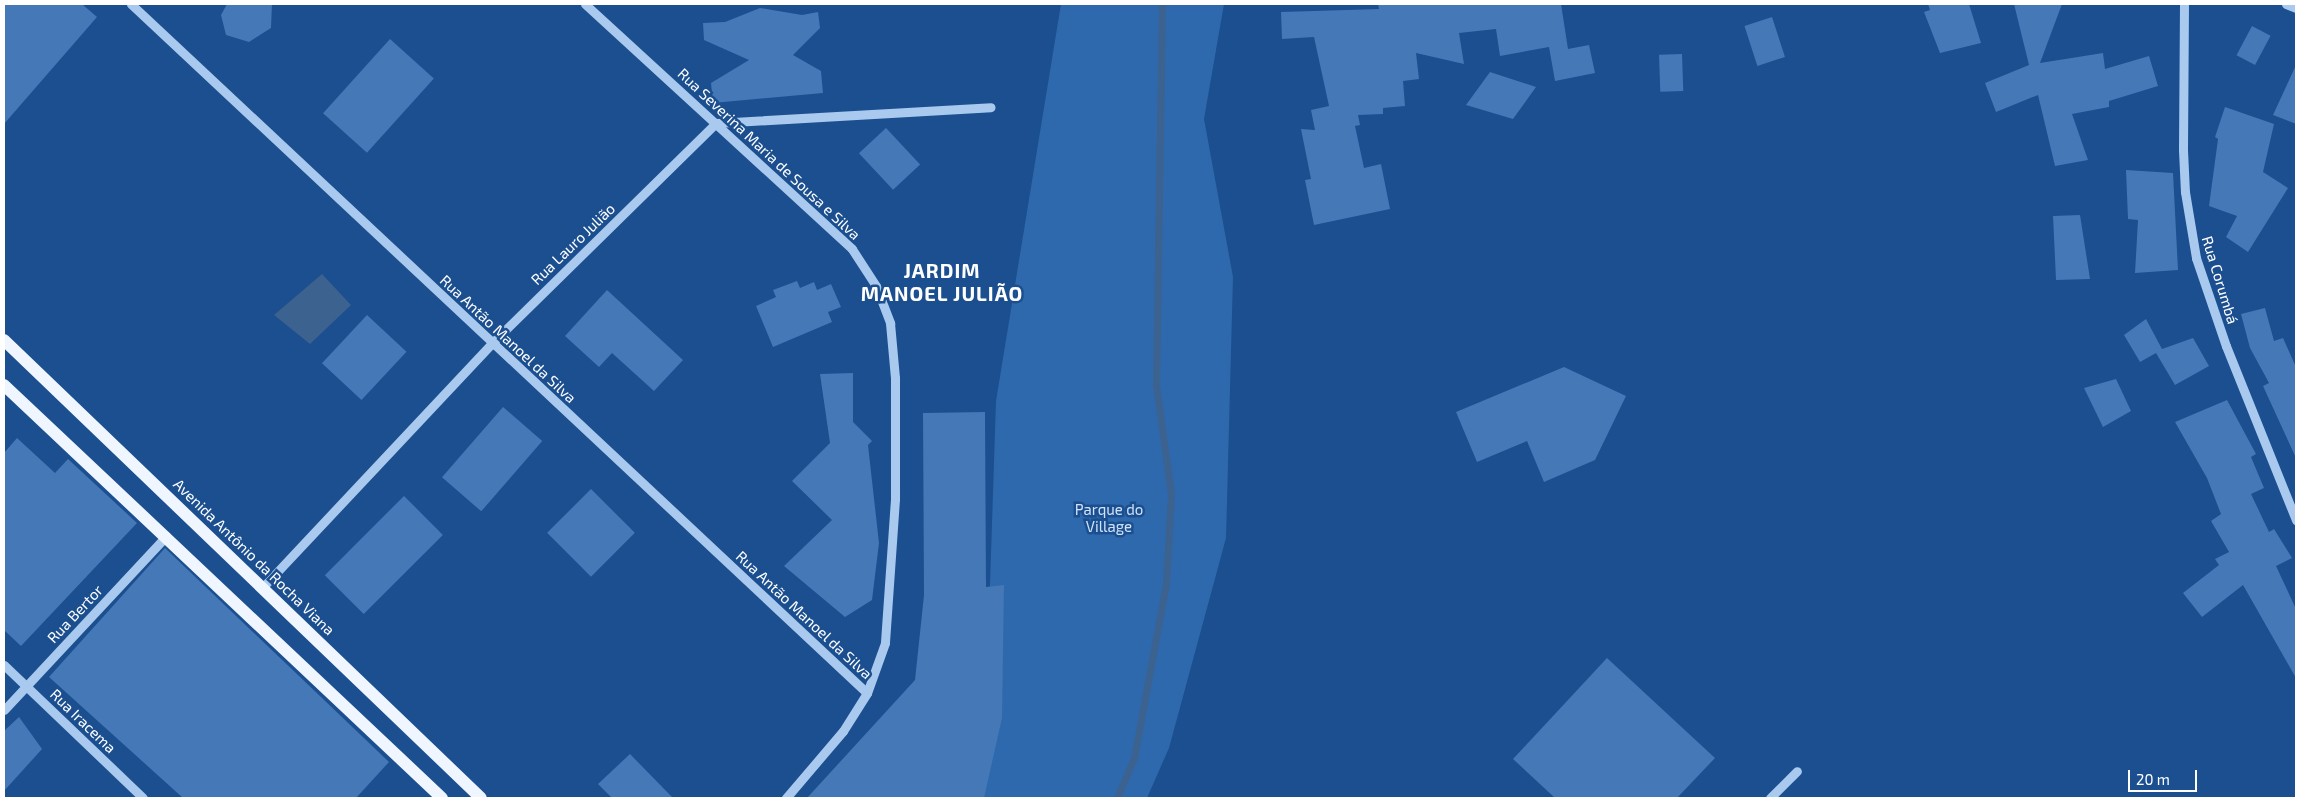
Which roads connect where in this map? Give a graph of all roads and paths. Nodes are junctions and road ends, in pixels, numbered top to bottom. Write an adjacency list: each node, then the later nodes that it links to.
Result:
1 (131, 4): 9 (street, Rua Antão Manoel da Silva)
2 (586, 4): 7 (street, Rua Severina Maria de Sousa e Silva)
3 (2184, 4): 11 (street, Rua Corumbá)
4 (2286, 4): 5 (street)
5 (2296, 8)
6 (991, 107): 7 (street)
7 (716, 124): 9 (street, Rua Lauro Julião); 16 (street, Rua Severina Maria de Sousa e Silva)
8 (4, 340): 13 (main road, Avenida Antônio da Rocha Viana)
9 (491, 344): 13 (street, Rua Lauro Julião); 16 (street, Rua Antão Manoel da Silva)
10 (4, 385): 12 (main road)
11 (2296, 520)
12 (166, 536): 15 (street, Rua Bertor); 20 (main road)
13 (262, 588): 21 (main road, Avenida Antônio da Rocha Viana)
14 (4, 665): 15 (street, Rua Iracema)
15 (26, 685): 17 (street, Rua Bertor); 19 (street, Rua Iracema)
16 (867, 693): 22 (street, Rua Severina Maria de Sousa e Silva)
17 (4, 710)
18 (1797, 770): 23 (street)
19 (143, 798)
20 (442, 798)
21 (481, 798)
22 (786, 798)
23 (1770, 798)

